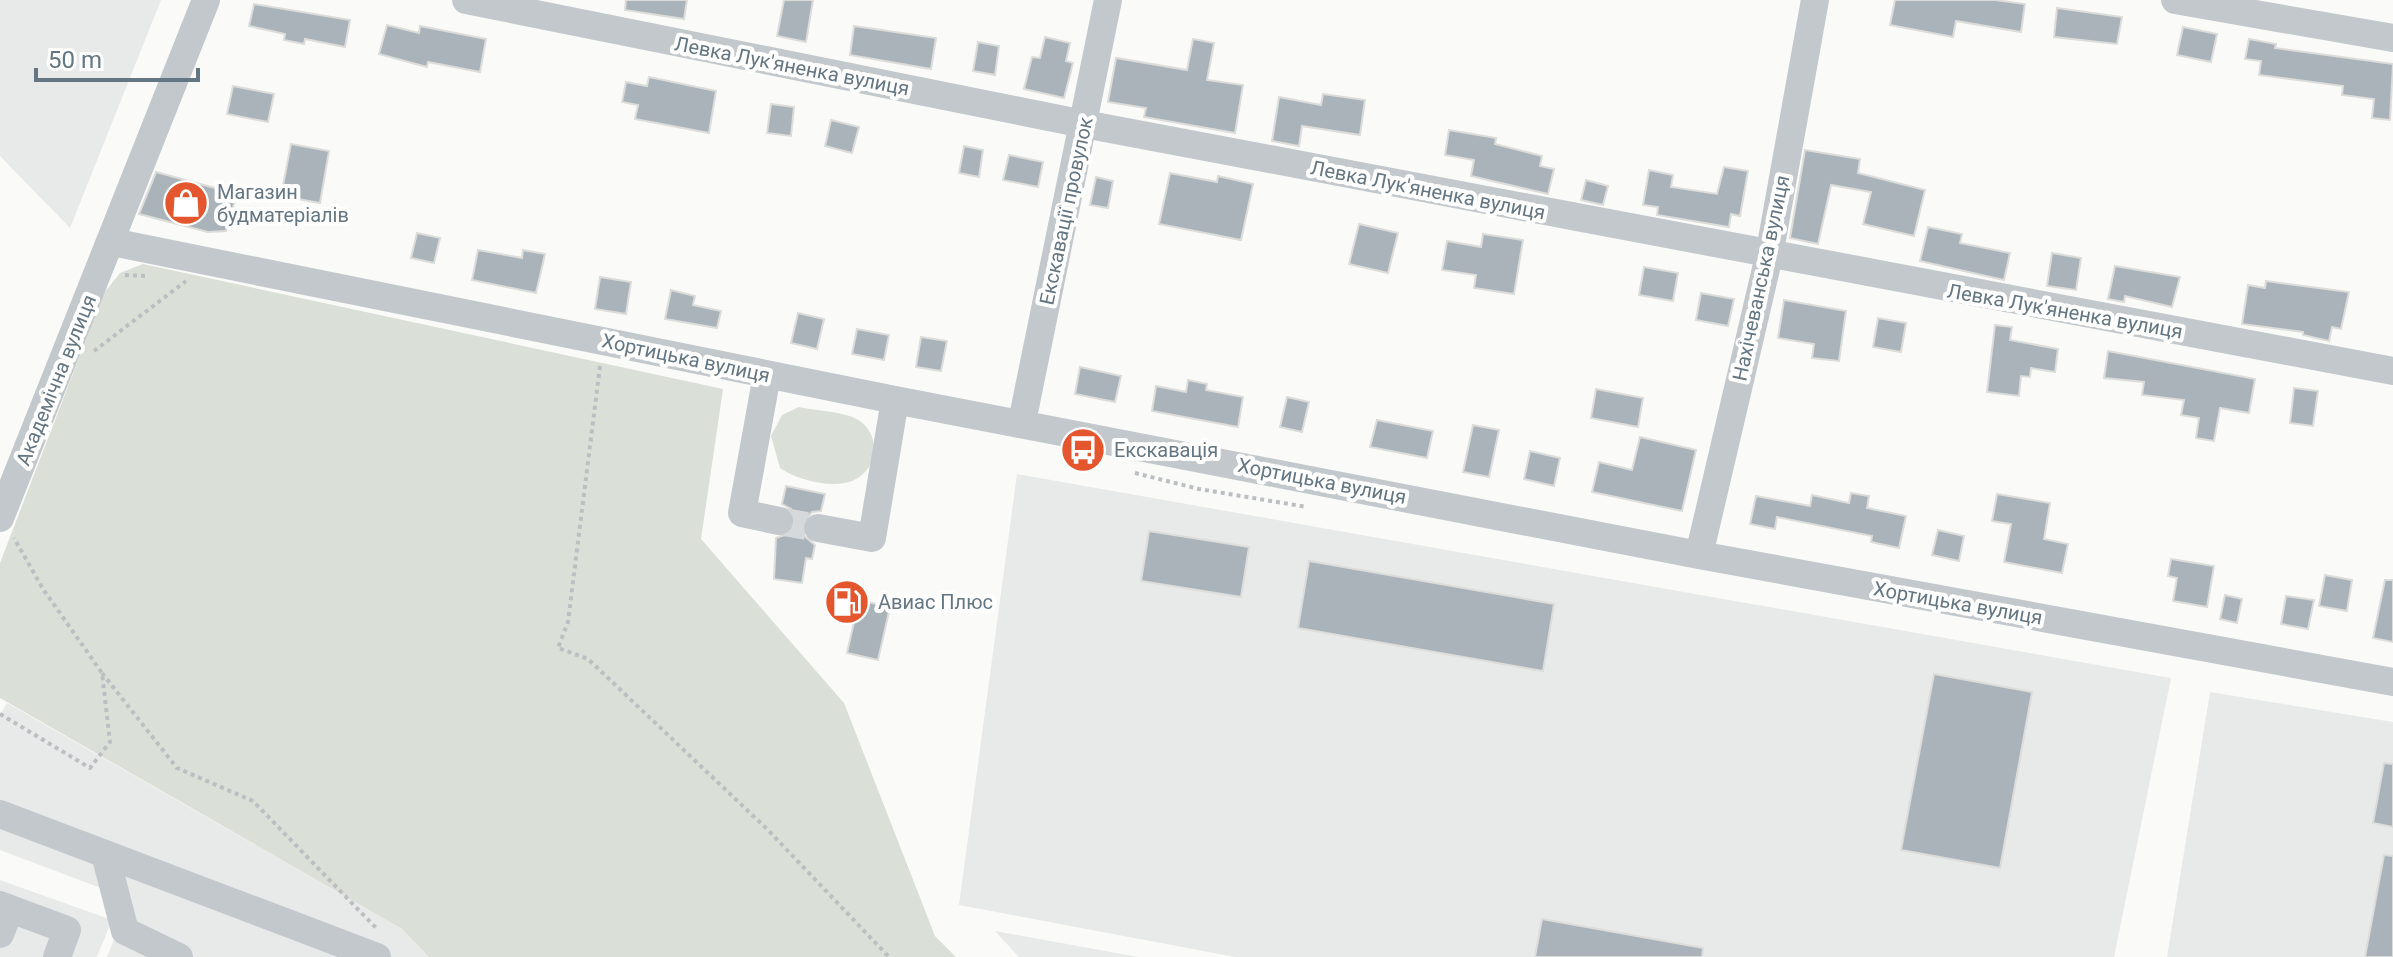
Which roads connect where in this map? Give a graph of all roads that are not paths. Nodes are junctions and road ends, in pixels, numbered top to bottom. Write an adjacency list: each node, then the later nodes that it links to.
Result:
1 (206, 0): 8 (street, Академічна вулиця)
2 (466, 0): 7 (street, Левка Лук'яненка вулиця)
3 (1108, 0): 7 (street, Екскавації провулок)
4 (1815, 0): 9 (street, Нахічеванська вулиця)
5 (2175, 0): 6 (street)
6 (2393, 38)
7 (1084, 124): 9 (street, Левка Лук'яненка вулиця); 13 (street, Екскавації провулок)
8 (112, 242): 11 (street, Хортицька вулиця); 14 (street, Академічна вулиця)
9 (1769, 256): 10 (street, Левка Лук'яненка вулиця); 17 (street, Нахічеванська вулиця)
10 (2393, 371)
11 (767, 375): 12 (street, Хортицька вулиця); 15 (street)
12 (895, 400): 13 (street, Хортицька вулиця); 16 (street)
13 (1022, 422): 17 (street, Хортицька вулиця)
14 (0, 516)
15 (779, 521)
16 (818, 528)
17 (1699, 555): 18 (street, Хортицька вулиця)
18 (2393, 682)
19 (0, 814): 20 (street)
20 (105, 854): 22 (street); 24 (street)
21 (3, 916): 23 (street)
22 (380, 946)
23 (57, 957)
24 (179, 957)

